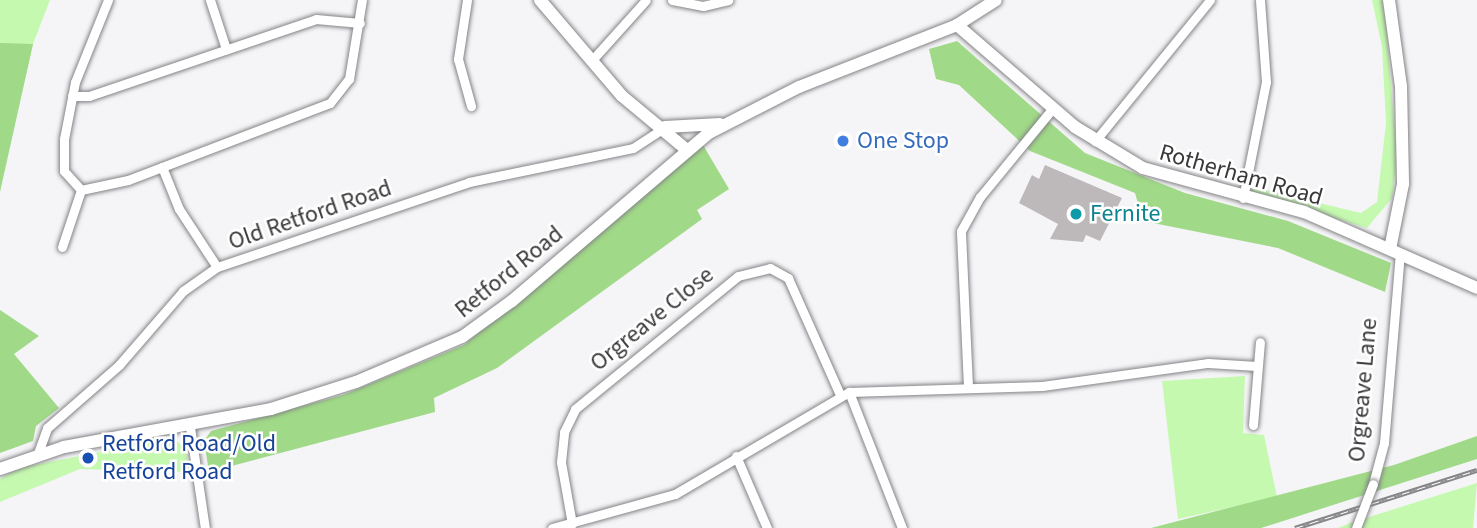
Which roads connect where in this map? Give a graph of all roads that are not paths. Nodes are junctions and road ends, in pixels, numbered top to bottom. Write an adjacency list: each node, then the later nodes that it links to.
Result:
1 (108, 0): 17 (street)
2 (210, 0): 15 (street)
3 (362, 0): 13 (street)
4 (467, 0): 18 (street)
5 (541, 0): 16 (main road)
6 (646, 0): 16 (street)
7 (672, 0): 8 (street)
8 (728, 0)
9 (996, 0): 14 (main road, Retford Road)
10 (1210, 0): 23 (street)
11 (1260, 0): 27 (street)
12 (1389, 0): 29 (main road, Orgreave Lane)
13 (360, 23): 15 (street); 25 (street)
14 (957, 25): 19 (main road, Rotherham Road); 20 (main road, Retford Road)
15 (226, 49): 17 (street)
16 (593, 59): 21 (main road)
17 (72, 96): 26 (street)
18 (471, 106)
19 (1052, 109): 23 (main road, Rotherham Road); 34 (street)
20 (724, 124): 21 (main road); 22 (main road, Retford Road)
21 (669, 127): 22 (main road); 24 (main road); 30 (street, Old Retford Road)
22 (698, 141): 24 (main road, Retford Road)
23 (1095, 141): 27 (main road, Rotherham Road)
24 (687, 150): 37 (main road, Retford Road)
25 (162, 167): 26 (street); 30 (street)
26 (81, 190): 28 (street)
27 (1243, 198): 29 (main road, Rotherham Road)
28 (62, 247)
29 (1395, 251): 31 (main road, Rotherham Road); 46 (street, Orgreave Lane, bridge)
30 (217, 267): 38 (street, Old Retford Road)
31 (1477, 288)
32 (1260, 342): 33 (street)
33 (1257, 366): 34 (street); 36 (street)
34 (968, 387): 35 (street)
35 (844, 393): 39 (street); 41 (street, Orgreave Close); 45 (street, Orgreave Close)
36 (1253, 425)
37 (190, 426): 38 (main road, Retford Road); 42 (street)
38 (38, 453): 40 (main road, Retford Road)
39 (736, 456): 41 (street); 44 (street)
40 (0, 468)
41 (572, 524): 43 (street)
42 (205, 528)
43 (552, 528)
44 (766, 528)
45 (902, 528)
46 (1356, 528)

